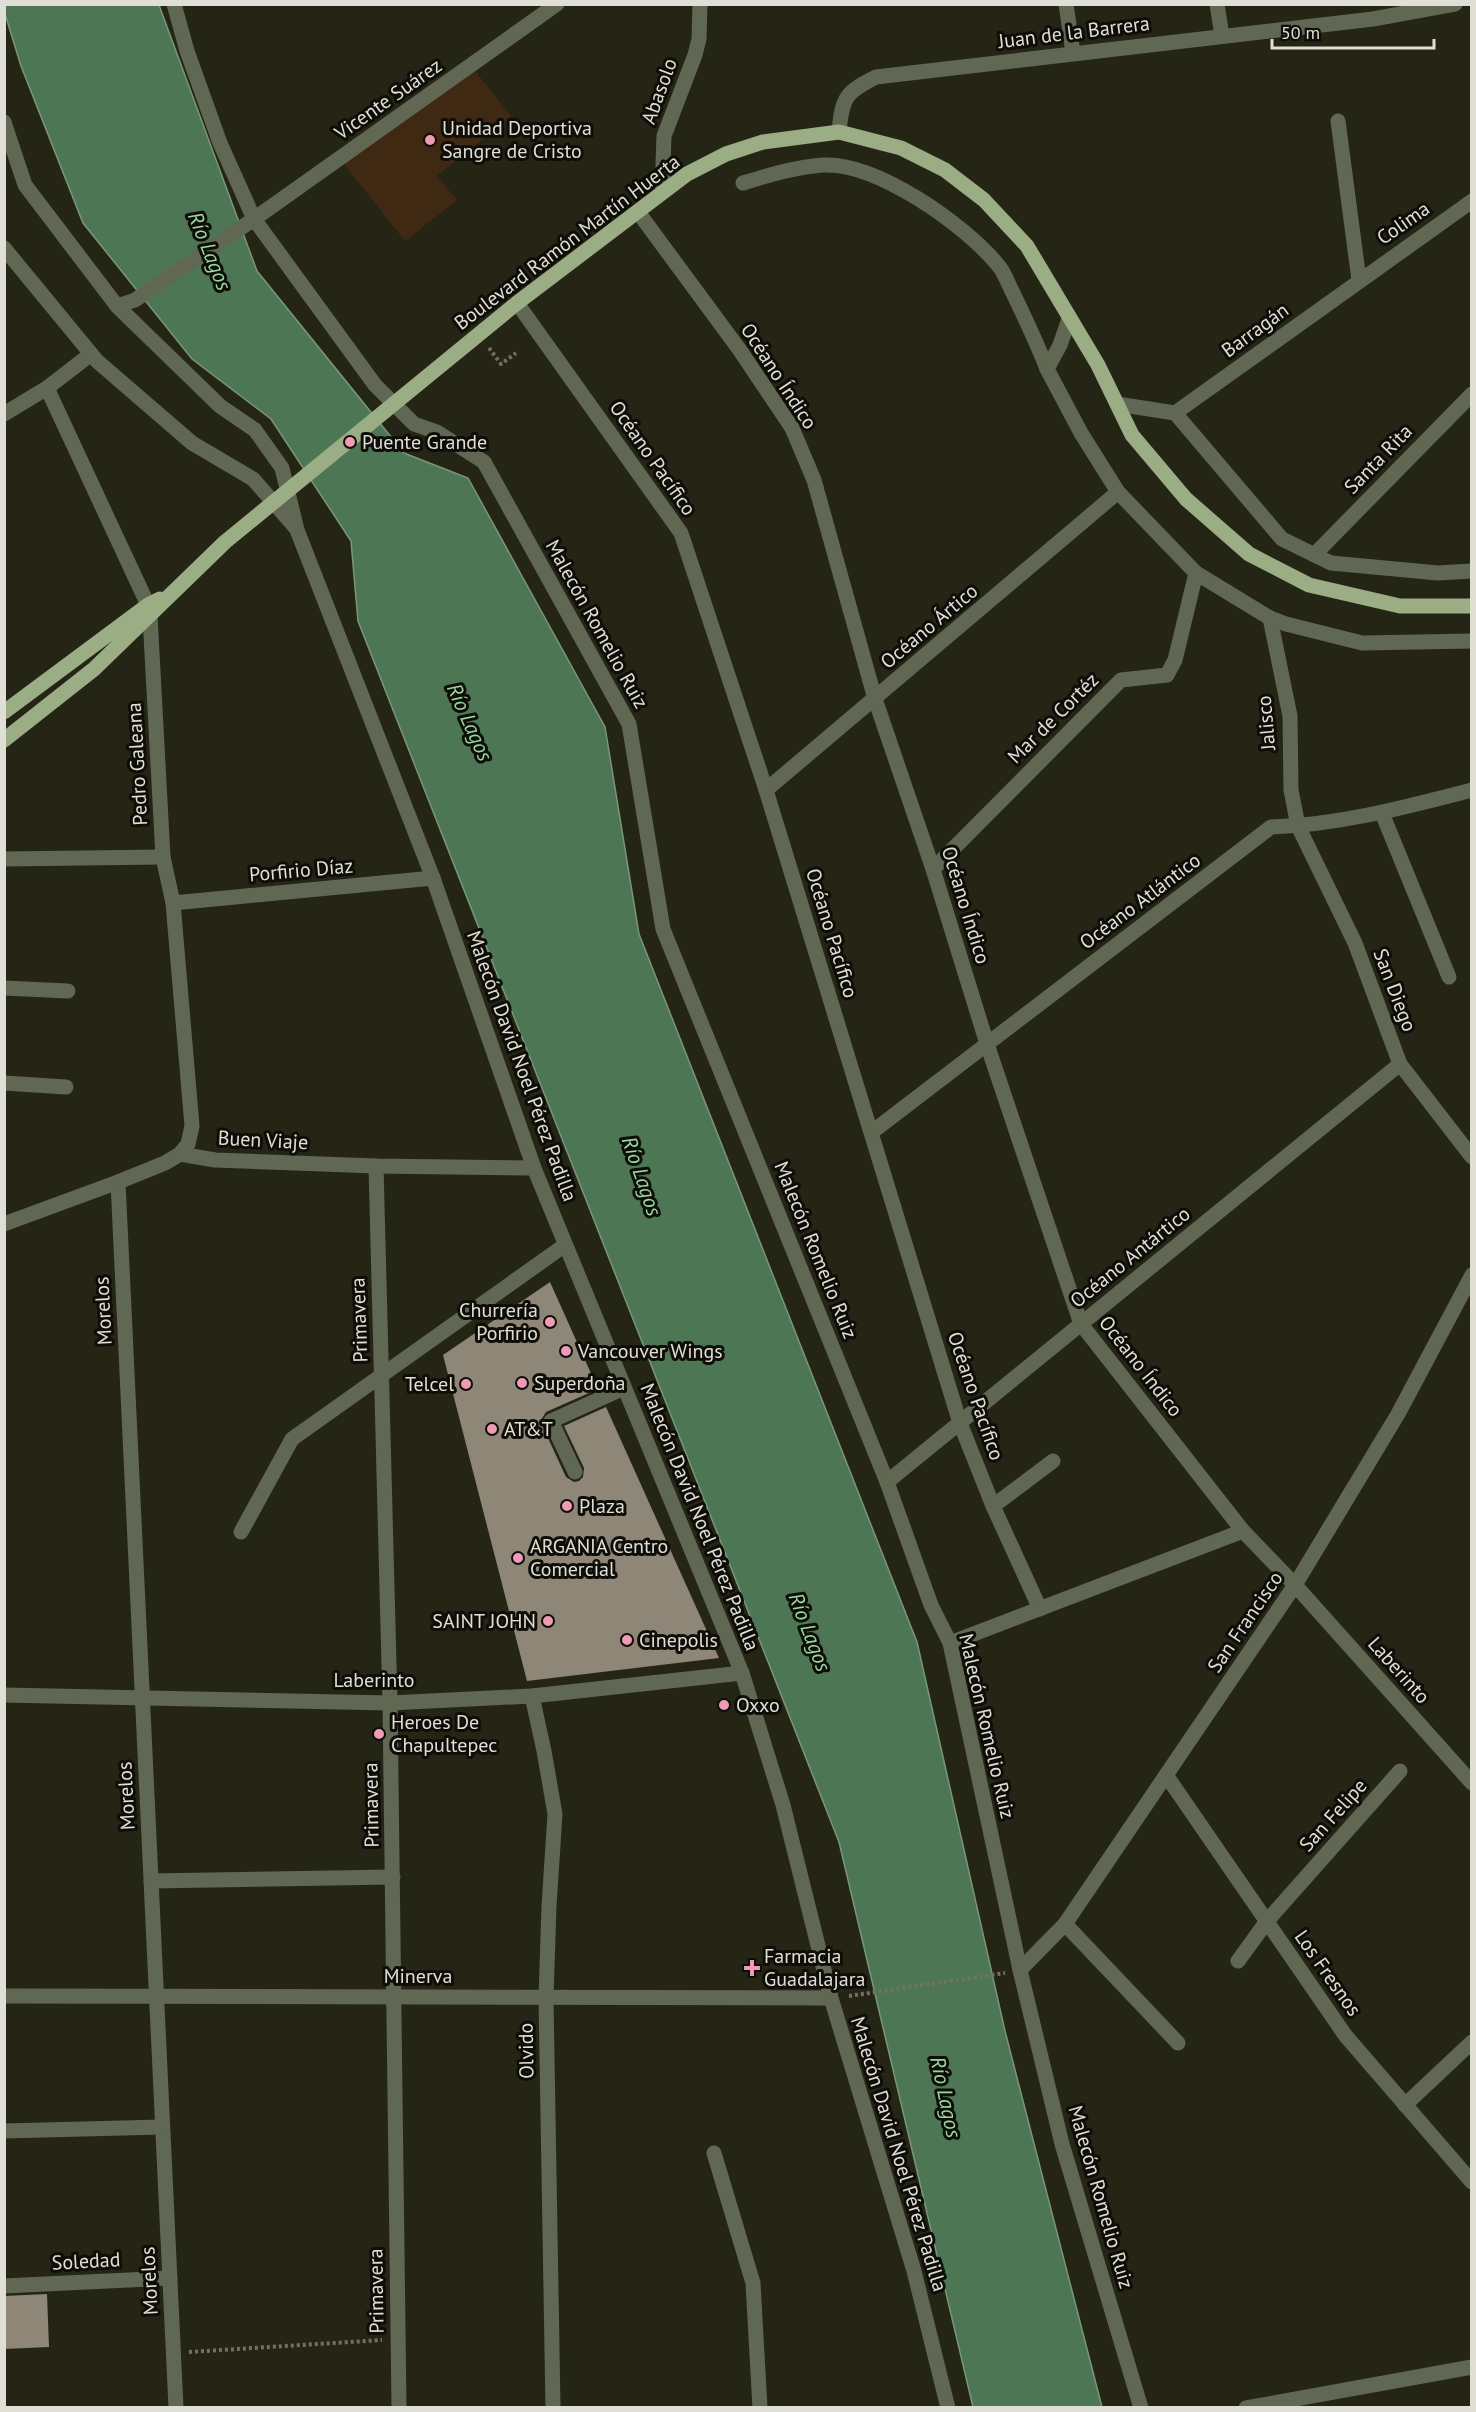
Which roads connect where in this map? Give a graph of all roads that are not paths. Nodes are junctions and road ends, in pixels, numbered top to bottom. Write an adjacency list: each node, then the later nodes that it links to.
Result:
1 (174, 4): 17 (street, Malecón Romelio Ruiz)
2 (557, 4): 17 (street, Vicente Suárez)
3 (700, 4): 14 (street, Abasolo)
4 (1066, 4): 9 (street)
5 (1217, 4): 8 (street)
6 (1455, 4): 7 (street, Juan de la Barrera)
7 (1372, 12): 8 (street, Juan de la Barrera)
8 (1222, 36): 9 (street, Juan de la Barrera)
9 (1073, 53): 12 (street, Juan de la Barrera)
10 (1338, 121): 19 (street)
11 (4, 122): 21 (street)
12 (839, 132): 14 (main road, Boulevard Ramón Martín Huerta); 22 (main road, Boulevard Ramón Martín Huerta)
13 (743, 183): 24 (street)
14 (662, 193): 16 (main road, Boulevard Ramón Martín Huerta)
15 (1472, 201): 19 (street, Colima)
16 (638, 212): 20 (main road, Boulevard Ramón Martín Huerta); 41 (street, Océano Índico)
17 (248, 223): 21 (street, Vicente Suárez); 75 (street, Malecón Romelio Ruiz)
18 (4, 248): 23 (street)
19 (1359, 280): 28 (street, Barragán)
20 (517, 303): 37 (main road, Boulevard Ramón Martín Huerta); 44 (street, Océano Pacífico)
21 (117, 306): 31 (street)
22 (1069, 319): 24 (street); 27 (main road, Boulevard Ramón Martín Huerta)
23 (91, 354): 25 (street); 31 (street)
24 (1047, 369): 30 (street)
25 (47, 388): 29 (street); 37 (street, Pedro Galeana)
26 (1472, 394): 32 (street, Santa Rita)
27 (1117, 404): 28 (street); 35 (main road, Boulevard Ramón Martín Huerta)
28 (1175, 413): 32 (street)
29 (4, 414)
30 (1118, 492): 34 (street); 41 (street, Océano Ártico)
31 (297, 530): 51 (street, Malecón David Noel Pérez Padilla)
32 (1314, 555): 33 (street)
33 (1472, 571)
34 (1196, 573): 39 (street); 50 (street, Mar de Cortéz)
35 (1454, 606): 36 (main road, Boulevard Ramón Martín Huerta); 38 (street)
36 (1472, 606)
37 (149, 611): 42 (main road); 43 (main road); 48 (street, Pedro Galeana)
38 (1472, 614)
39 (1270, 618): 40 (street); 47 (street, Jalisco)
40 (1472, 641)
41 (875, 699): 44 (street, Océano Ártico); 50 (street, Océano Índico)
42 (4, 712)
43 (4, 740)
44 (766, 790): 60 (street, Océano Pacífico)
45 (1472, 790): 46 (street, Océano Atlántico)
46 (1382, 813): 47 (street, Océano Atlántico); 53 (street)
47 (1298, 826): 56 (street, Océano Atlántico); 57 (street, San Diego)
48 (163, 857): 49 (street); 52 (street, Pedro Galeana)
49 (4, 859)
50 (933, 869): 56 (street, Océano Índico)
51 (433, 878): 52 (street, Porfirio Díaz); 64 (street, Malecón David Noel Pérez Padilla)
52 (173, 903): 61 (street, Pedro Galeana)
53 (1449, 977)
54 (4, 988): 55 (street)
55 (68, 991)
56 (987, 1044): 60 (street, Océano Atlántico); 69 (street, Océano Índico)
57 (1400, 1064): 62 (street, San Diego); 69 (street, Océano Antártico)
58 (4, 1083): 59 (street)
59 (66, 1087)
60 (872, 1132): 72 (street, Océano Pacífico)
61 (180, 1154): 63 (street, Buen Viaje); 65 (street)
62 (1472, 1157)
63 (376, 1166): 64 (street, Buen Viaje); 70 (street, Primavera)
64 (534, 1168): 67 (street, Malecón David Noel Pérez Padilla)
65 (118, 1182): 66 (street); 85 (street, Morelos)
66 (4, 1224)
67 (565, 1245): 70 (street); 71 (street, Malecón David Noel Pérez Padilla)
68 (1472, 1275): 79 (street, San Francisco)
69 (1081, 1324): 72 (street, Océano Antártico); 77 (street, Océano Índico)
70 (381, 1374): 78 (street); 86 (street, Primavera)
71 (624, 1388): 74 (street); 82 (street, Malecón David Noel Pérez Padilla)
72 (960, 1423): 75 (street, Océano Antártico); 76 (street, Océano Pacífico)
73 (1053, 1461): 76 (street)
74 (575, 1472)
75 (887, 1482): 81 (street, Malecón Romelio Ruiz)
76 (993, 1506): 80 (street, Océano Pacífico)
77 (1244, 1531): 79 (street, Océano Índico); 80 (street)
78 (241, 1532)
79 (1295, 1585): 88 (street, San Francisco); 89 (street, Laberinto)
80 (1040, 1610): 81 (street)
81 (950, 1643): 95 (street, Malecón Romelio Ruiz)
82 (742, 1673): 84 (street, Laberinto); 100 (street, Malecón David Noel Pérez Padilla)
83 (4, 1695): 85 (street, Laberinto)
84 (532, 1696): 86 (street, Laberinto); 99 (street, Olvido)
85 (142, 1697): 86 (street, Laberinto); 91 (street, Morelos)
86 (390, 1703): 90 (street, Primavera)
87 (1400, 1771): 92 (street, San Felipe)
88 (1166, 1775): 92 (street, Los Fresnos); 93 (street, San Francisco)
89 (1472, 1783)
90 (393, 1877): 91 (street); 98 (street, Primavera)
91 (151, 1881): 97 (street, Morelos)
92 (1267, 1921): 94 (street, San Felipe); 103 (street, Los Fresnos)
93 (1065, 1924): 95 (street, San Francisco); 102 (street)
94 (1238, 1961)
95 (1020, 1970): 116 (street, Malecón Romelio Ruiz)
96 (4, 1996): 97 (street, Minerva)
97 (156, 1996): 98 (street, Minerva); 104 (street, Morelos)
98 (394, 1997): 99 (street, Minerva); 112 (street, Primavera)
99 (546, 1998): 100 (street, Minerva); 113 (street, Olvido)
100 (831, 1998): 115 (street, Malecón David Noel Pérez Padilla)
101 (1472, 2042): 103 (street)
102 (1178, 2043)
103 (1405, 2104): 107 (street, Los Fresnos)
104 (162, 2127): 105 (street); 108 (street, Morelos)
105 (4, 2131)
106 (714, 2153): 114 (street)
107 (1472, 2182)
108 (170, 2278): 109 (street, Soledad); 111 (street, Morelos)
109 (4, 2286)
110 (1472, 2367): 117 (street)
111 (176, 2408)
112 (399, 2408)
113 (553, 2408)
114 (760, 2408)
115 (948, 2408)
116 (1141, 2408)
117 (1246, 2408)

